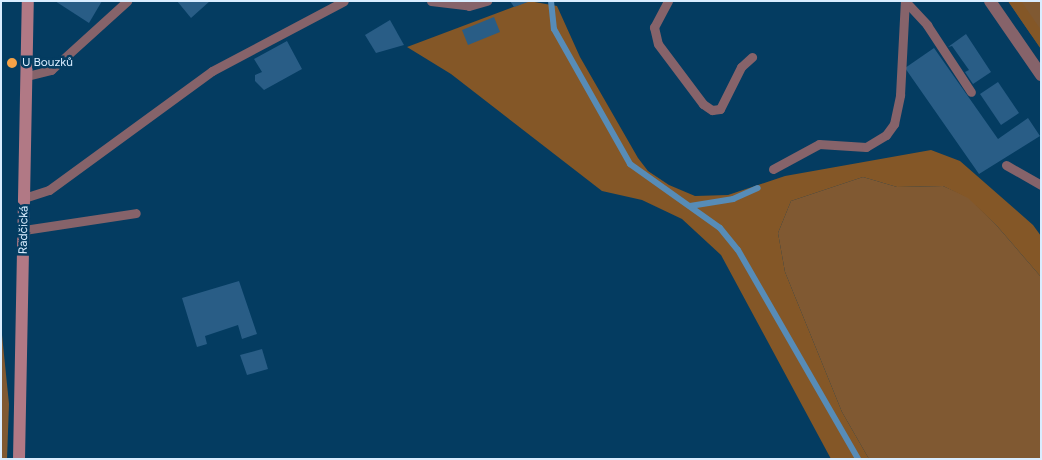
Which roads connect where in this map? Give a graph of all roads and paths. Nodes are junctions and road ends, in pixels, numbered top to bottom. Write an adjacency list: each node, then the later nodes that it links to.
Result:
1 (28, 1): 10 (street, Radčická)
2 (126, 1): 10 (lane)
3 (344, 1): 15 (lane)
4 (431, 1): 5 (lane)
5 (487, 1)
6 (668, 1): 8 (lane)
7 (990, 1): 9 (street)
8 (752, 57)
9 (1041, 75)
10 (26, 76): 15 (street, Radčická)
11 (972, 92): 13 (lane)
12 (1006, 165): 14 (lane)
13 (773, 169)
14 (1041, 185)
15 (24, 198): 17 (street, Radčická)
16 (136, 213): 17 (lane)
17 (24, 230): 18 (street, Radčická)
18 (19, 459)

